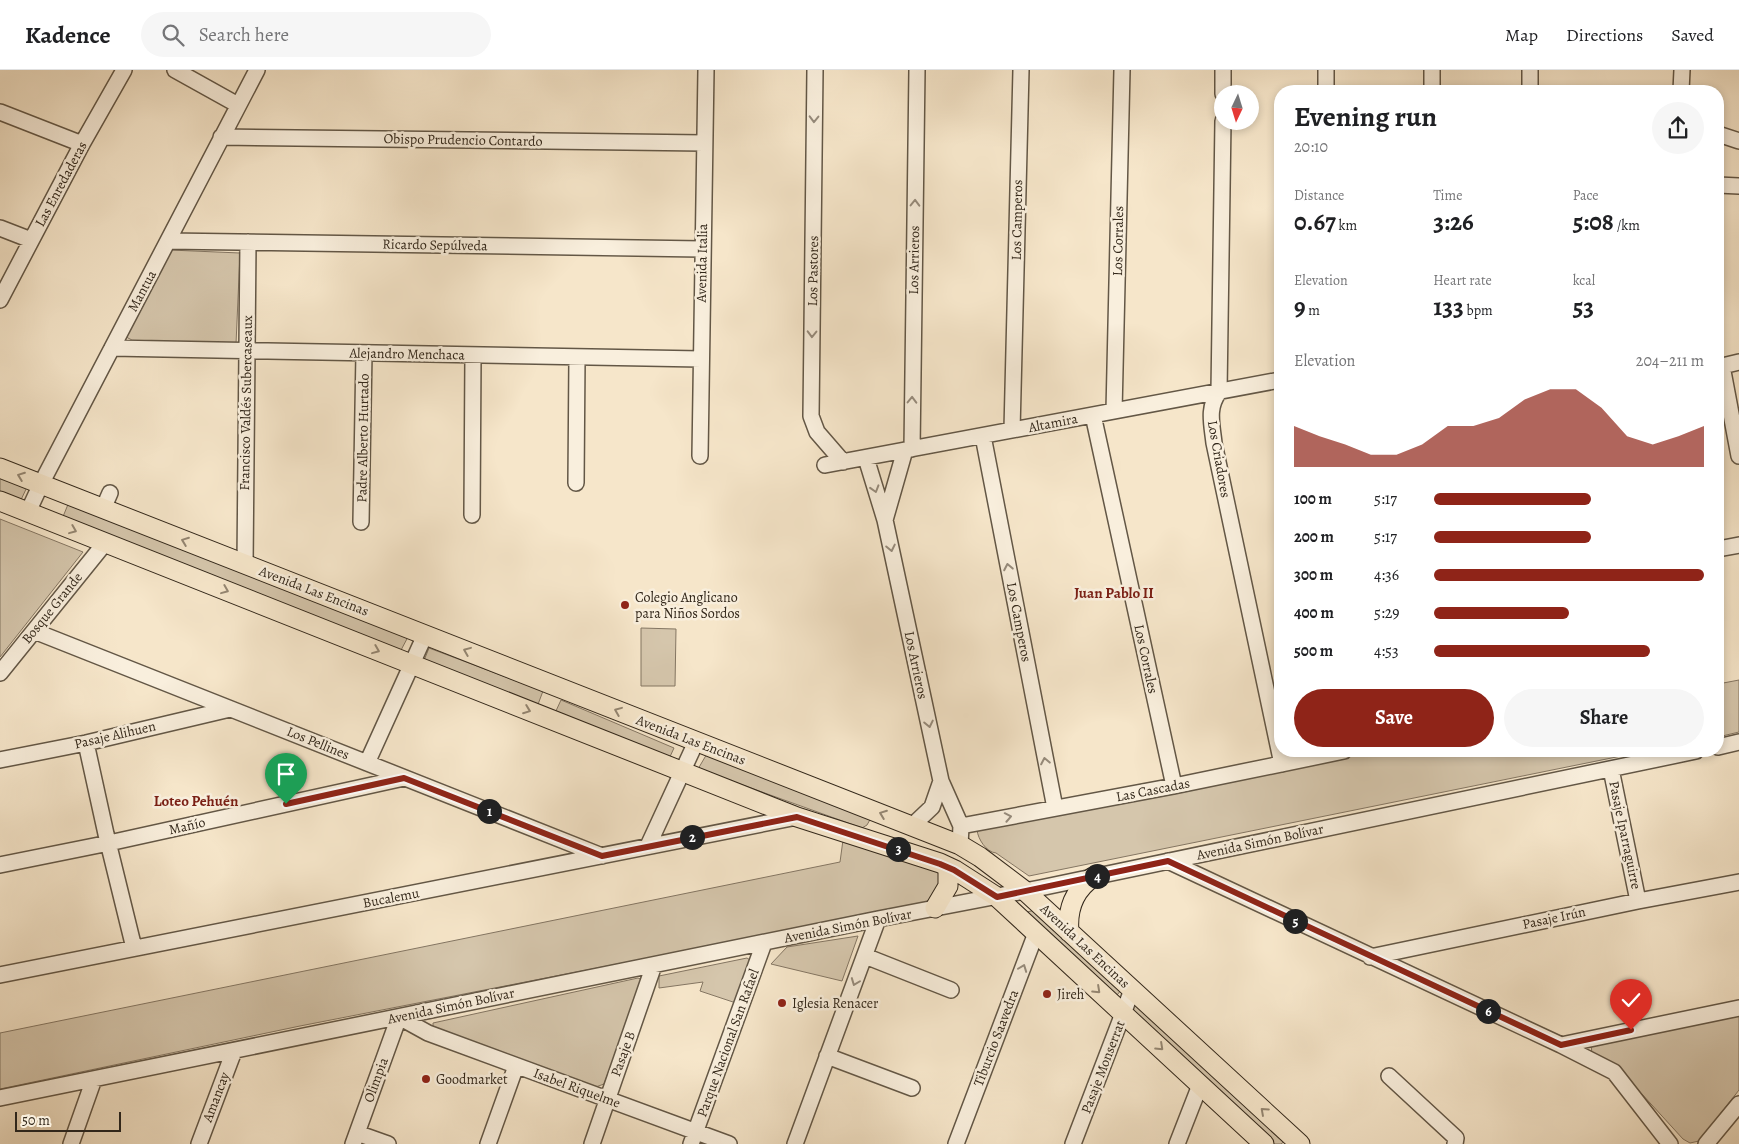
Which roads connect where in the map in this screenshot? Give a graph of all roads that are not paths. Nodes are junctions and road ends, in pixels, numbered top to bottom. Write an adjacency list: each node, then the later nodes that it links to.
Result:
1 (124, 70): 26 (street, Las Enredaderas)
2 (175, 70): 19 (street)
3 (257, 70): 19 (street, Mantua)
4 (706, 70): 25 (street, Avenida Italia)
5 (815, 70): 54 (street, Los Pastores, one-way to 54)
6 (917, 70): 50 (street, Los Arrieros, one-way to 6)
7 (1021, 70): 48 (street, Los Camperos)
8 (1122, 70): 46 (street, Los Corrales)
9 (1223, 70): 14 (street)
10 (1326, 70): 15 (street)
11 (1432, 70): 16 (street)
12 (1530, 70): 17 (street)
13 (1682, 70): 18 (street)
14 (1223, 85)
15 (1326, 85)
16 (1432, 85)
17 (1530, 85)
18 (1681, 85)
19 (238, 105): 23 (street, Mantua)
20 (0, 112): 26 (street)
21 (1223, 130): 45 (street, Los Criadores)
22 (1724, 136): 24 (street)
23 (221, 137): 25 (street, Obispo Prudencio Contardo); 31 (street, Mantua)
24 (1739, 141)
25 (704, 143): 33 (street, Avenida Italia)
26 (82, 144): 30 (street, Las Enredaderas)
27 (1724, 185): 28 (street)
28 (1739, 186)
29 (0, 228): 30 (street)
30 (31, 240): 34 (street, Las Enredaderas)
31 (168, 241): 32 (street, Ricardo Sepúlveda); 35 (street, Mantua)
32 (248, 242): 33 (street, Ricardo Sepúlveda); 36 (street, Francisco Valdés Subercaseaux)
33 (702, 249): 40 (street, Avenida Italia)
34 (0, 300)
35 (112, 348): 36 (street, Alejandro Menchaca); 58 (street, Mantua)
36 (247, 350): 37 (street, Alejandro Menchaca); 67 (street, Francisco Valdés Subercaseaux)
37 (364, 353): 38 (street, Alejandro Menchaca); 63 (street, Padre Alberto Hurtado)
38 (473, 355): 39 (street, Alejandro Menchaca); 61 (street)
39 (577, 357): 40 (street, Alejandro Menchaca); 57 (street)
40 (701, 359): 51 (street, Avenida Italia)
41 (1739, 362): 42 (street)
42 (1724, 365)
43 (1274, 381): 45 (street, Altamira)
44 (1724, 385): 52 (street)
45 (1219, 392): 46 (street, Altamira); 73 (street, Los Criadores)
46 (1114, 411): 47 (street, Altamira)
47 (1093, 415): 48 (street, Altamira); 88 (street, Los Corrales)
48 (1012, 430): 49 (street, Altamira)
49 (983, 436): 50 (street, Altamira); 89 (street, Los Camperos, one-way to 49)
50 (908, 450): 53 (street, Altamira); 62 (street, Los Arrieros)
51 (700, 456)
52 (1739, 456)
53 (866, 458): 54 (street, Altamira); 62 (street, Los Arrieros, one-way to 62)
54 (843, 462): 55 (street, Altamira)
55 (825, 465)
56 (0, 468): 58 (main road, Avenida Las Encinas, one-way to 56)
57 (576, 483)
58 (41, 484): 60 (street, Mantua); 67 (main road, Avenida Las Encinas, one-way to 58)
59 (0, 501): 60 (main road, Avenida Las Encinas)
60 (28, 512): 64 (main road, Avenida Las Encinas, one-way to 64)
61 (472, 515)
62 (885, 520): 87 (street, Los Arrieros, one-way to 87)
63 (361, 522)
64 (105, 543): 68 (street, Bosque Grande); 70 (main road, Avenida Las Encinas, one-way to 70)
65 (1739, 545): 66 (street)
66 (1724, 548)
67 (245, 564): 69 (main road, Avenida Las Encinas)
68 (34, 631): 71 (street, Bosque Grande); 72 (street, Los Pellines)
69 (425, 635): 70 (street); 74 (main road, Avenida Las Encinas, one-way to 69)
70 (412, 664): 82 (street); 85 (main road, Avenida Las Encinas, one-way to 85)
71 (0, 673)
72 (230, 709): 76 (street, Pasaje Alihuen); 82 (street, Los Pellines)
73 (1274, 726)
74 (696, 742): 85 (street); 91 (main road, Avenida Las Encinas, one-way to 74)
75 (1739, 742): 77 (street)
76 (86, 743): 81 (street, Pasaje Alihuen); 93 (street)
77 (1724, 746)
78 (1281, 757): 83 (street, Los Criadores)
79 (1315, 757): 83 (street, Las Cascadas)
80 (1666, 757): 84 (street, Avenida Simón Bolívar)
81 (0, 760)
82 (367, 763): 86 (street, Los Pellines)
83 (1282, 764): 88 (street, Las Cascadas)
84 (1611, 768): 96 (street, Avenida Simón Bolívar); 103 (street, Pasaje Iparraguirre)
85 (682, 772): 90 (main road, Avenida Las Encinas); 94 (street)
86 (404, 778): 93 (street, Mañío); 95 (street, Los Pellines)
87 (941, 781): 91 (street); 92 (street, Los Arrieros)
88 (1174, 786): 89 (street, Las Cascadas)
89 (1054, 808): 92 (street, Las Cascadas, one-way to 89)
90 (797, 817): 94 (street, Bucalemu); 98 (main road, Avenida Las Encinas)
91 (913, 825): 92 (main road, Avenida Las Encinas)
92 (961, 835): 101 (main road, Avenida Las Encinas)
93 (109, 843): 97 (street, Mañío); 109 (street)
94 (648, 846): 95 (street, Bucalemu)
95 (602, 856): 109 (street, Bucalemu)
96 (1168, 861): 99 (street, Avenida Simón Bolívar); 111 (street)
97 (0, 866)
98 (948, 867): 102 (main road, Avenida Las Encinas); 104 (main road)
99 (1093, 877): 101 (street, Avenida Simón Bolívar); 106 (main road)
100 (1739, 882): 103 (street, Pasaje Irún)
101 (1025, 891): 102 (street, Avenida Simón Bolívar); 106 (main road, Avenida Las Encinas)
102 (997, 897): 104 (street, Avenida Simón Bolívar); 107 (main road, Avenida Las Encinas)
103 (1638, 901): 111 (street, Pasaje Irún)
104 (935, 908): 105 (street, Avenida Simón Bolívar)
105 (878, 920): 108 (street, Avenida Simón Bolívar); 110 (street)
106 (1069, 932): 115 (main road, Avenida Las Encinas)
107 (1036, 933): 117 (main road, Avenida Las Encinas, one-way to 117); 140 (street, Tiburcio Saavedra, one-way to 107)
108 (764, 942): 112 (street, Avenida Simón Bolívar); 131 (street, Parque Nacional San Rafael)
109 (134, 948): 113 (street, Bucalemu)
110 (865, 956): 114 (street); 121 (street, one-way to 121)
111 (1370, 957): 119 (street)
112 (654, 965): 118 (street, Avenida Simón Bolívar); 128 (street, Pasaje B)
113 (0, 975)
114 (951, 990)
115 (1132, 990): 117 (street, Pasaje Monserrat); 132 (main road, Avenida Las Encinas, one-way to 115)
116 (1739, 1008): 119 (street)
117 (1124, 1014): 125 (main road, Avenida Las Encinas, one-way to 125); 141 (street, Pasaje Monserrat)
118 (399, 1017): 120 (street, Avenida Simón Bolívar); 122 (street, Isabel Riquelme); 130 (street, Olimpia)
119 (1561, 1045): 145 (street)
120 (234, 1051): 124 (street, Avenida Simón Bolívar); 134 (street, Amancay)
121 (827, 1056): 126 (street); 139 (street)
122 (516, 1066): 128 (street, Isabel Riquelme); 136 (street)
123 (1389, 1076): 144 (street)
124 (94, 1079): 127 (street, Avenida Simón Bolívar); 133 (street)
125 (1200, 1085): 142 (street); 143 (main road, Avenida Las Encinas)
126 (912, 1088)
127 (0, 1098)
128 (606, 1099): 131 (street, Isabel Riquelme); 137 (street, Pasaje B)
129 (1739, 1104): 146 (street)
130 (355, 1138): 135 (street)
131 (693, 1138): 138 (street, Isabel Riquelme)
132 (1291, 1141)
133 (70, 1144)
134 (199, 1144)
135 (388, 1144)
136 (488, 1144)
137 (592, 1144)
138 (729, 1144)
139 (795, 1144)
140 (956, 1144)
141 (1073, 1144)
142 (1176, 1144)
143 (1264, 1144)
144 (1456, 1144)
145 (1670, 1144)
146 (1706, 1144)

